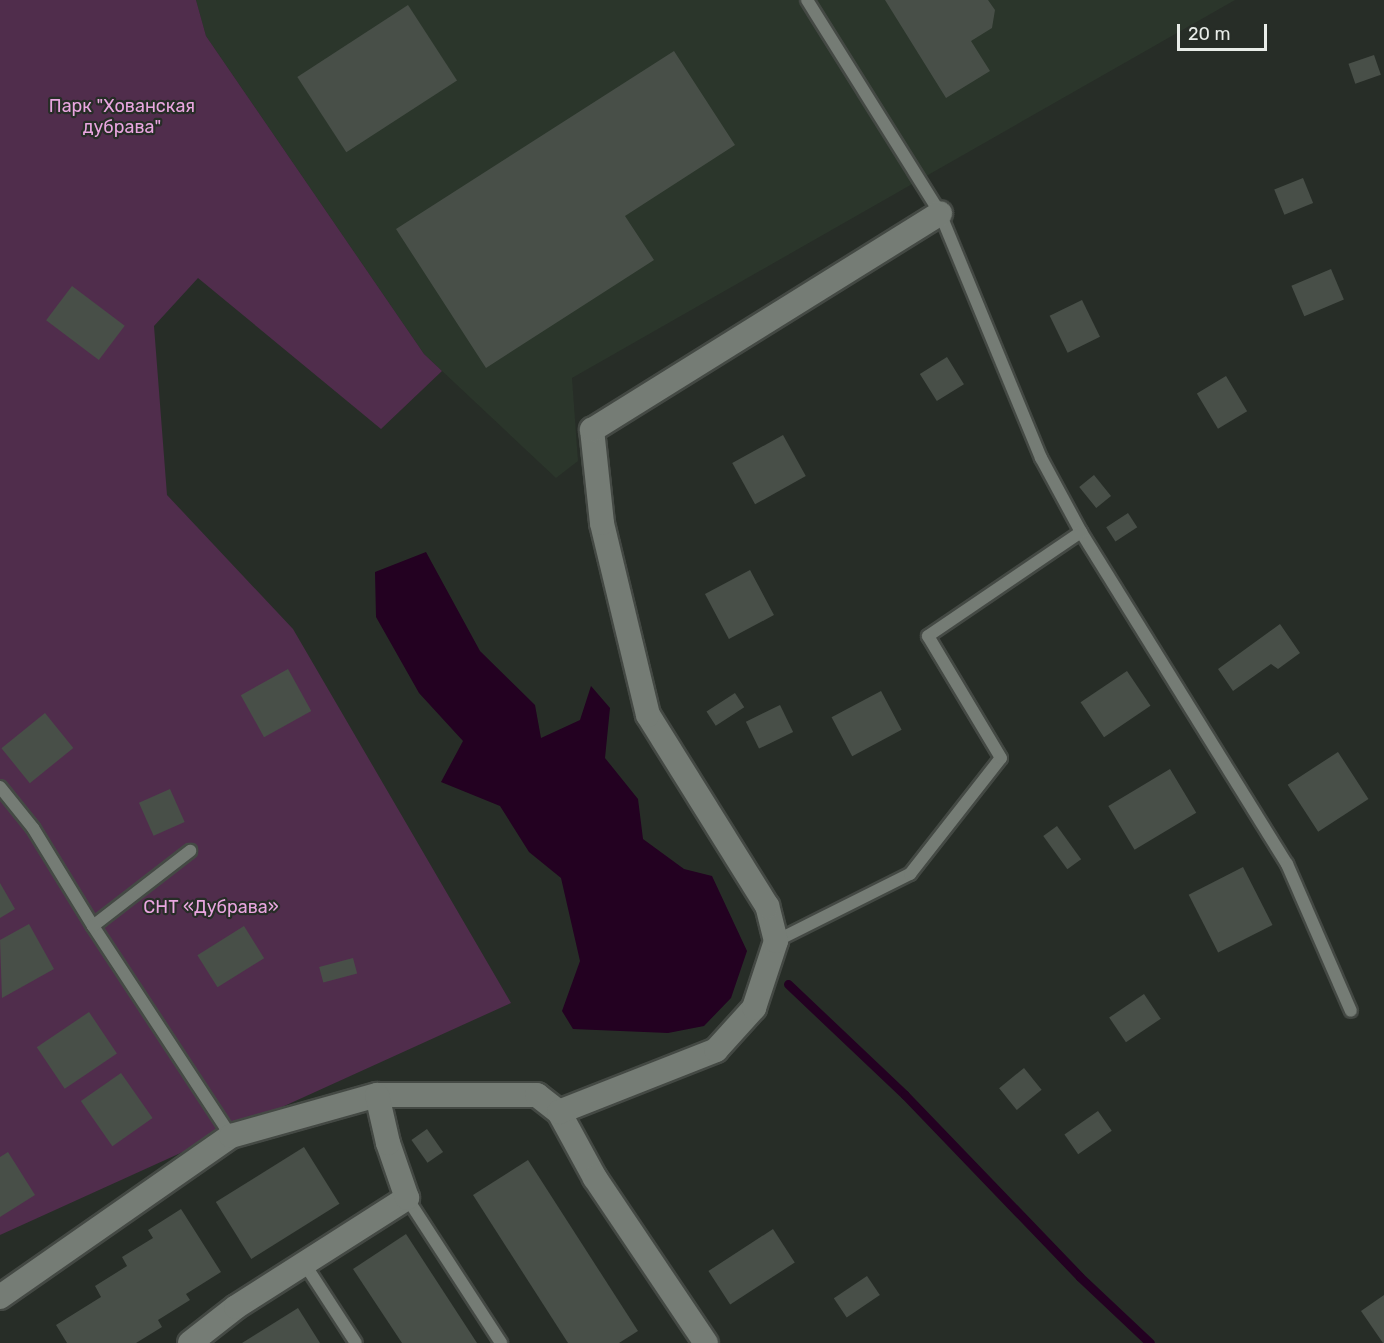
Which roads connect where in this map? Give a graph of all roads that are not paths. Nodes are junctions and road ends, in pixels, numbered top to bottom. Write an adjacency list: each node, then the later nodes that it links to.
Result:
1 (807, 0): 2 (lane)
2 (940, 213): 3 (lane); 7 (street)
3 (1081, 532): 7 (lane); 8 (lane)
4 (0, 787): 6 (lane)
5 (190, 850): 6 (lane)
6 (93, 926): 11 (lane)
7 (776, 941): 10 (street)
8 (1351, 1011)
9 (377, 1095): 10 (street); 11 (street); 12 (street)
10 (559, 1112): 18 (street)
11 (231, 1136): 14 (street)
12 (407, 1198): 13 (street); 17 (lane)
13 (304, 1263): 15 (street); 16 (lane)
14 (0, 1297)
15 (198, 1341)
16 (356, 1343)
17 (501, 1343)
18 (706, 1343)

